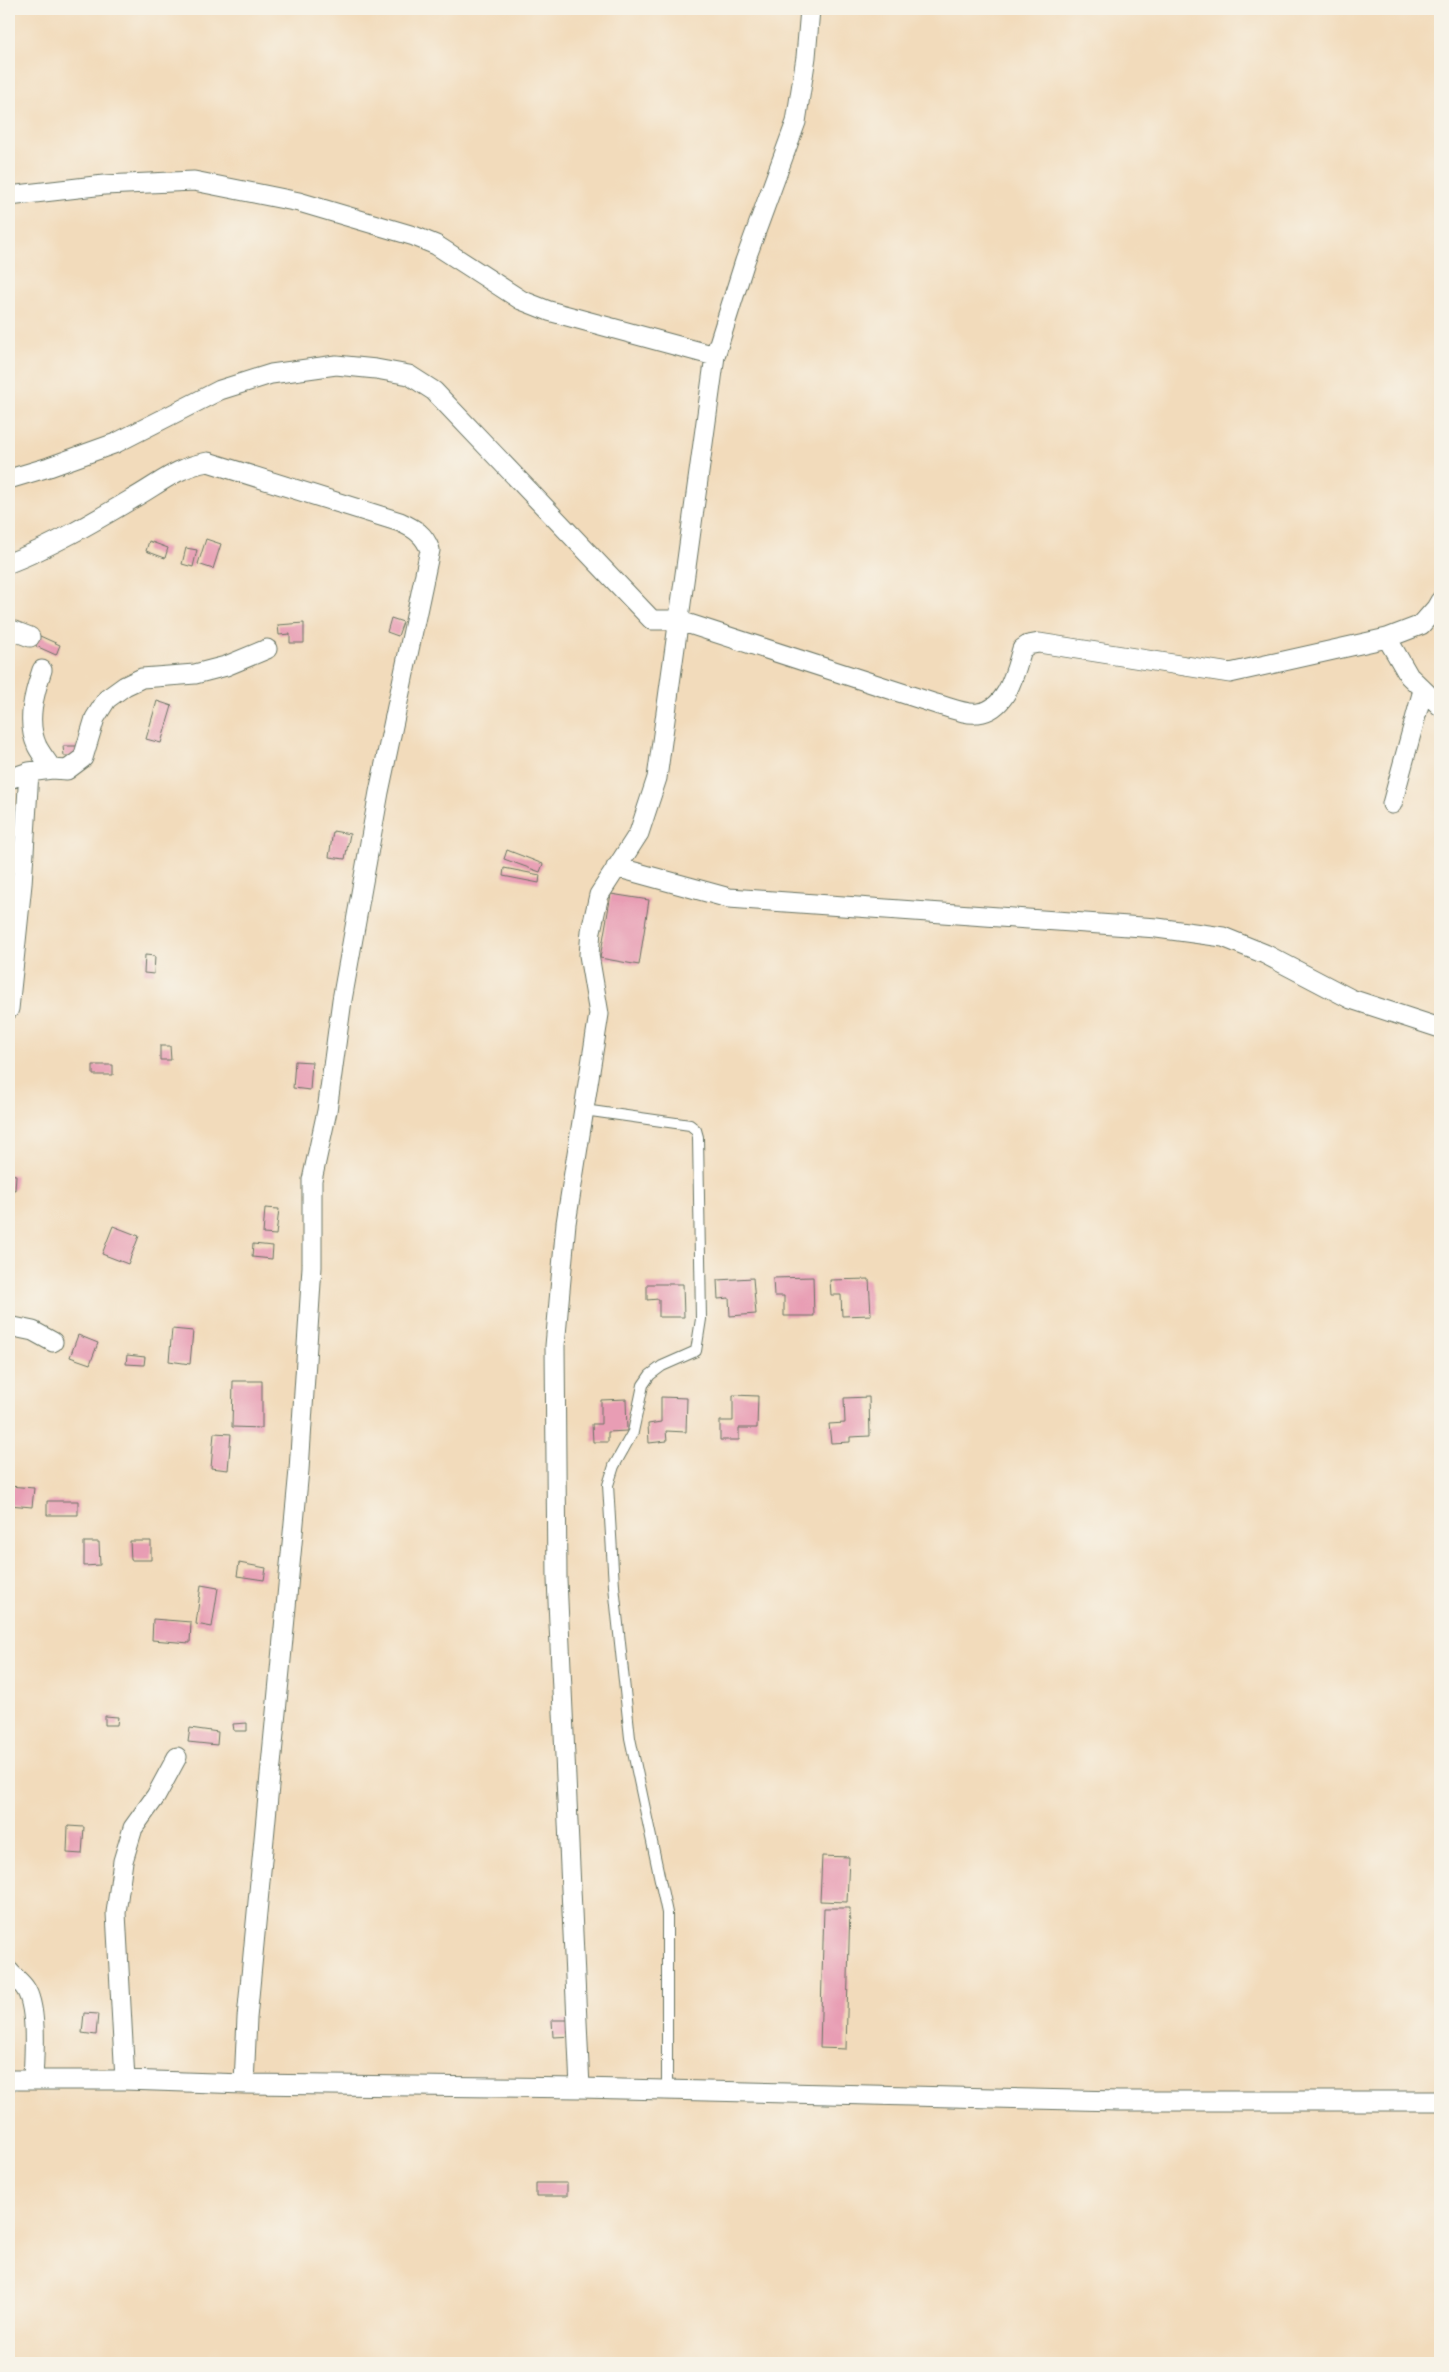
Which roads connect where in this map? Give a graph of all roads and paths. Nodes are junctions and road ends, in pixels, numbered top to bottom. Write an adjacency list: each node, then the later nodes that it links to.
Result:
1 (810, 9): 3 (street)
2 (9, 196): 3 (street)
3 (715, 356): 7 (street)
4 (9, 479): 7 (street)
5 (9, 563): 30 (street)
6 (1440, 601): 10 (street)
7 (677, 620): 10 (street); 19 (street)
8 (9, 629): 9 (street)
9 (30, 637)
10 (1387, 638): 13 (street)
11 (267, 650): 15 (street)
12 (42, 670): 15 (street)
13 (1423, 690): 14 (street); 18 (street)
14 (1440, 706)
15 (52, 769): 16 (street)
16 (29, 772): 17 (street); 20 (street)
17 (9, 779)
18 (1392, 804)
19 (616, 867): 21 (street); 22 (street)
20 (9, 1009)
21 (1440, 1028)
22 (584, 1110): 31 (street); 32 (lane)
23 (9, 1326): 24 (street)
24 (53, 1342)
25 (177, 1757): 29 (street)
26 (9, 1971): 28 (street)
27 (9, 2080): 28 (street)
28 (33, 2080): 29 (street)
29 (125, 2080): 30 (street)
30 (244, 2084): 31 (street)
31 (580, 2088): 32 (street)
32 (668, 2090): 33 (street)
33 (1440, 2101)

